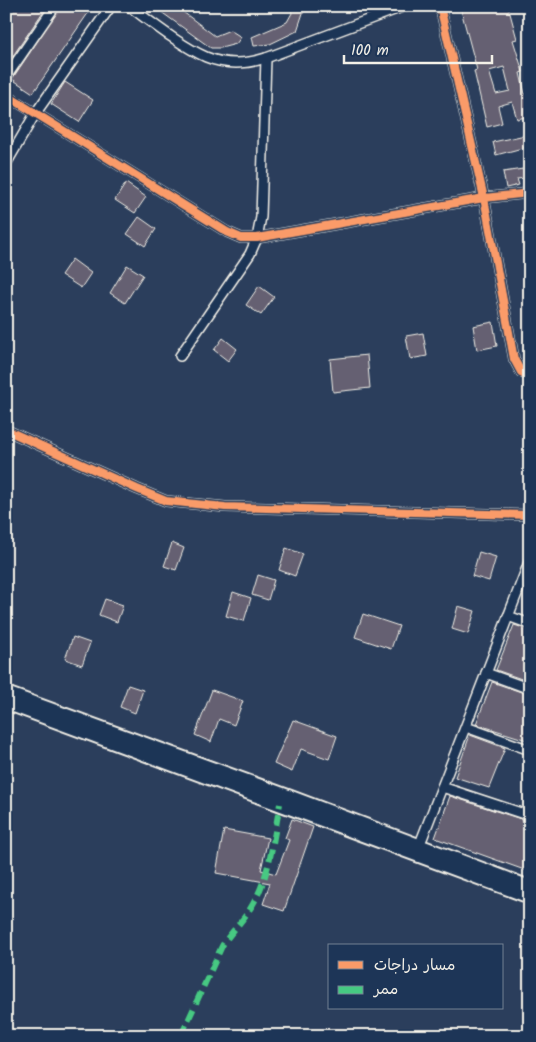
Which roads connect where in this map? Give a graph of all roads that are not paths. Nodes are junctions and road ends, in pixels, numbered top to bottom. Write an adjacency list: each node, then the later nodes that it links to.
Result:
1 (55, 6): 7 (street)
2 (111, 6): 9 (street)
3 (129, 6): 6 (street)
4 (406, 6): 6 (street)
5 (440, 6): 12 (street)
6 (266, 58): 13 (street)
7 (6, 77)
8 (6, 95): 9 (street)
9 (35, 114): 10 (street); 13 (street)
10 (6, 164)
11 (530, 193): 12 (street)
12 (484, 198): 13 (street); 15 (street)
13 (257, 238): 14 (street)
14 (180, 356)
15 (530, 376)
16 (6, 430): 17 (street)
17 (530, 515)
18 (530, 560): 19 (street)
19 (508, 616): 20 (street); 21 (street)
20 (530, 624)
21 (486, 673): 22 (street); 25 (street)
22 (530, 688)
23 (6, 693): 29 (main road)
24 (6, 703): 29 (main road)
25 (466, 727): 26 (street); 27 (street)
26 (530, 750)
27 (442, 787): 28 (street); 29 (street)
28 (530, 816)
29 (418, 849): 30 (main road); 31 (main road)
30 (530, 887)
31 (530, 897)

